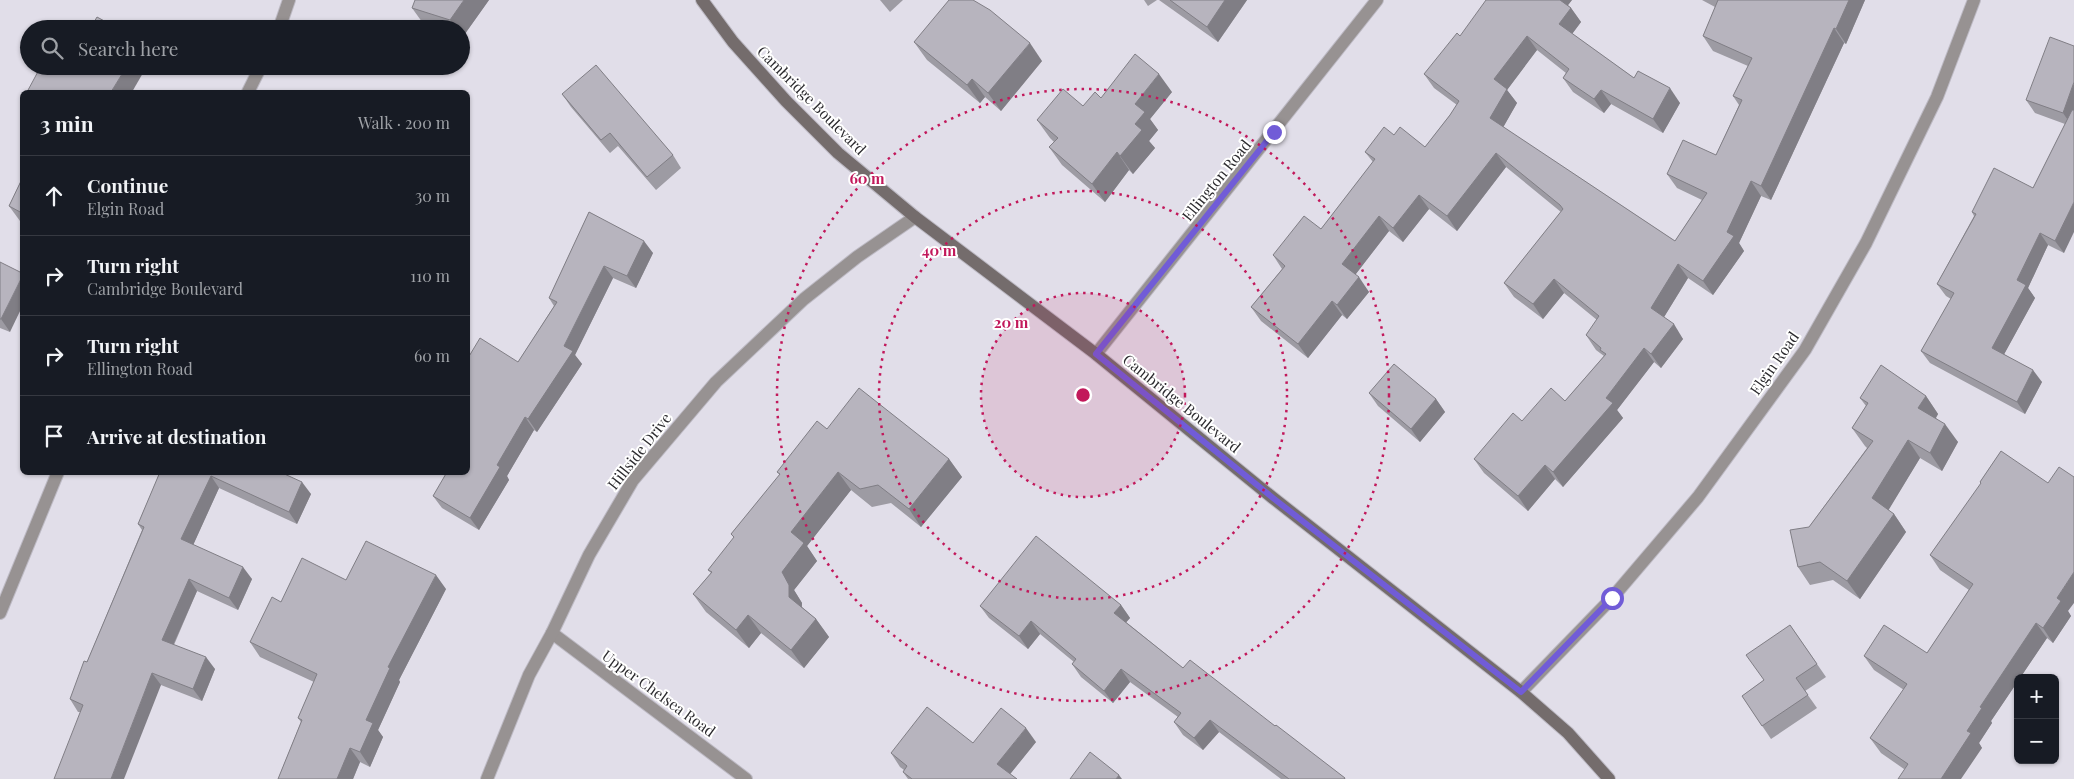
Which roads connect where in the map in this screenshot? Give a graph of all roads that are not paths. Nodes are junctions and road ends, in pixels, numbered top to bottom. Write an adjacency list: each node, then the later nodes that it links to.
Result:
1 (289, 0): 5 (street)
2 (702, 0): 8 (street, Cambridge Boulevard)
3 (1377, 0): 9 (street, Ellington Road)
4 (1974, 0): 13 (street, Elgin Road)
5 (282, 20)
6 (256, 75): 7 (street)
7 (249, 90)
8 (915, 217): 9 (street, Cambridge Boulevard); 12 (street, Hillside Drive)
9 (1096, 354): 13 (street, Cambridge Boulevard)
10 (57, 475): 11 (street)
11 (0, 613)
12 (552, 633): 14 (street, Hillside Drive); 15 (street, Upper Chelsea Road)
13 (1521, 692): 16 (street, Cambridge Boulevard)
14 (487, 779)
15 (746, 779)
16 (1609, 779)

